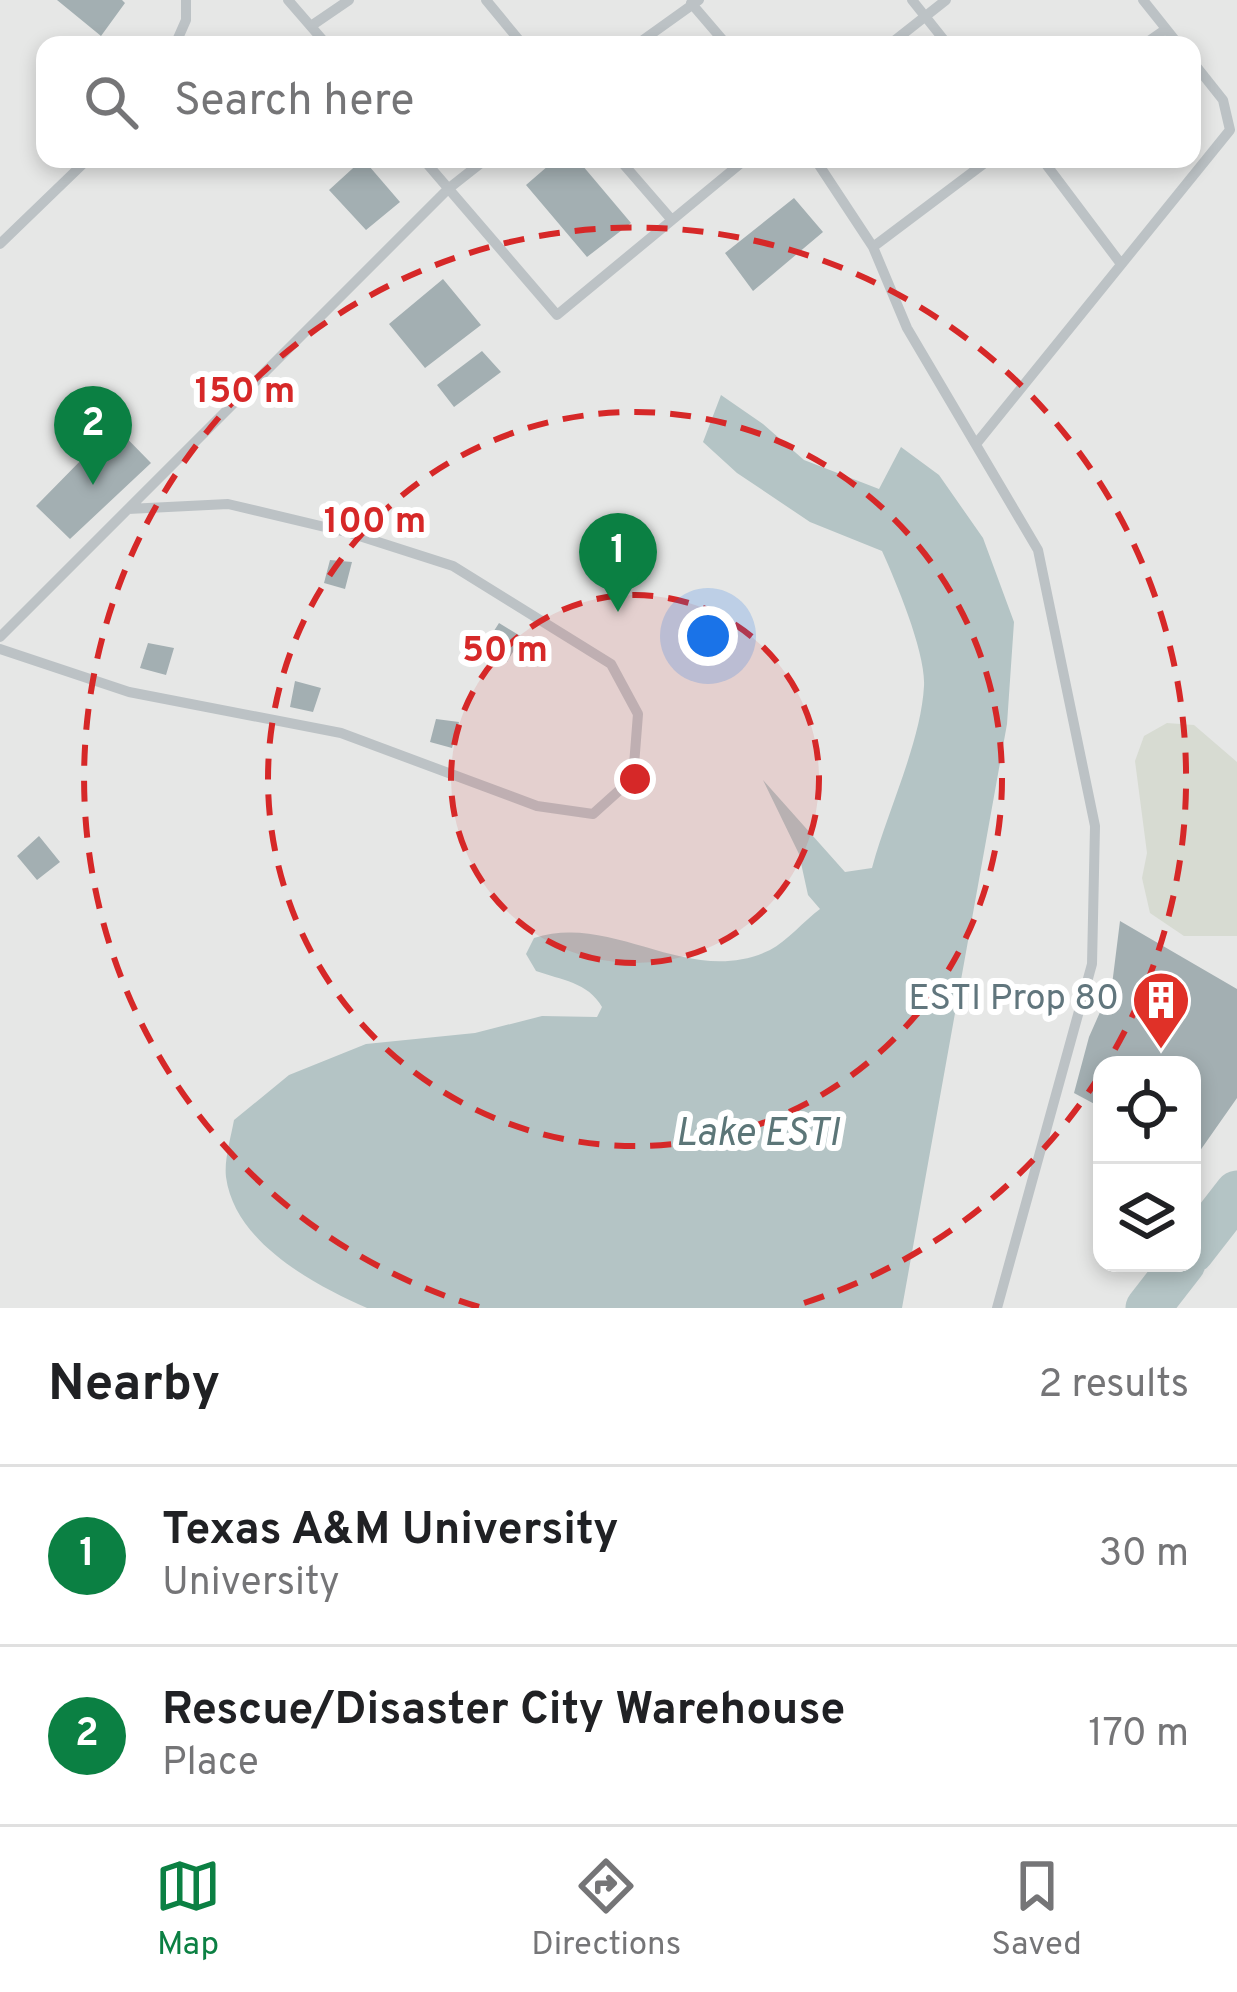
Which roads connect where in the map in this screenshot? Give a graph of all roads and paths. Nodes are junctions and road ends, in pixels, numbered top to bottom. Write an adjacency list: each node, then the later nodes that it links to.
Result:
1 (187, 0): 12 (lane)
2 (288, 0): 10 (lane)
3 (349, 0): 10 (lane)
4 (486, 0): 14 (lane)
5 (911, 0): 9 (lane)
6 (946, 0): 9 (lane)
7 (1143, 0): 11 (lane)
8 (694, 2): 15 (lane); 16 (lane)
9 (924, 16): 17 (lane); 18 (lane)
10 (311, 26): 13 (lane)
11 (1166, 28): 19 (lane); 20 (lane)
12 (180, 36)
13 (319, 36)
14 (516, 36)
15 (648, 36)
16 (720, 36)
17 (900, 36)
18 (941, 36)
19 (1155, 36)
20 (1172, 36)
21 (1201, 72): 22 (lane)
22 (1201, 166)
23 (79, 168): 34 (lane)
24 (430, 168): 32 (lane)
25 (475, 168): 32 (lane)
26 (628, 168): 33 (lane)
27 (735, 168): 33 (lane)
28 (821, 168): 35 (lane)
29 (978, 168): 35 (lane)
30 (1049, 168): 36 (lane)
31 (1199, 168): 36 (lane)
32 (448, 189): 33 (lane); 38 (lane)
33 (671, 218)
34 (0, 244)
35 (873, 247): 37 (lane)
36 (1121, 264): 37 (lane)
37 (976, 444): 41 (lane)
38 (128, 509): 39 (lane); 40 (lane)
39 (0, 637)
40 (0, 649)
41 (997, 1308)

